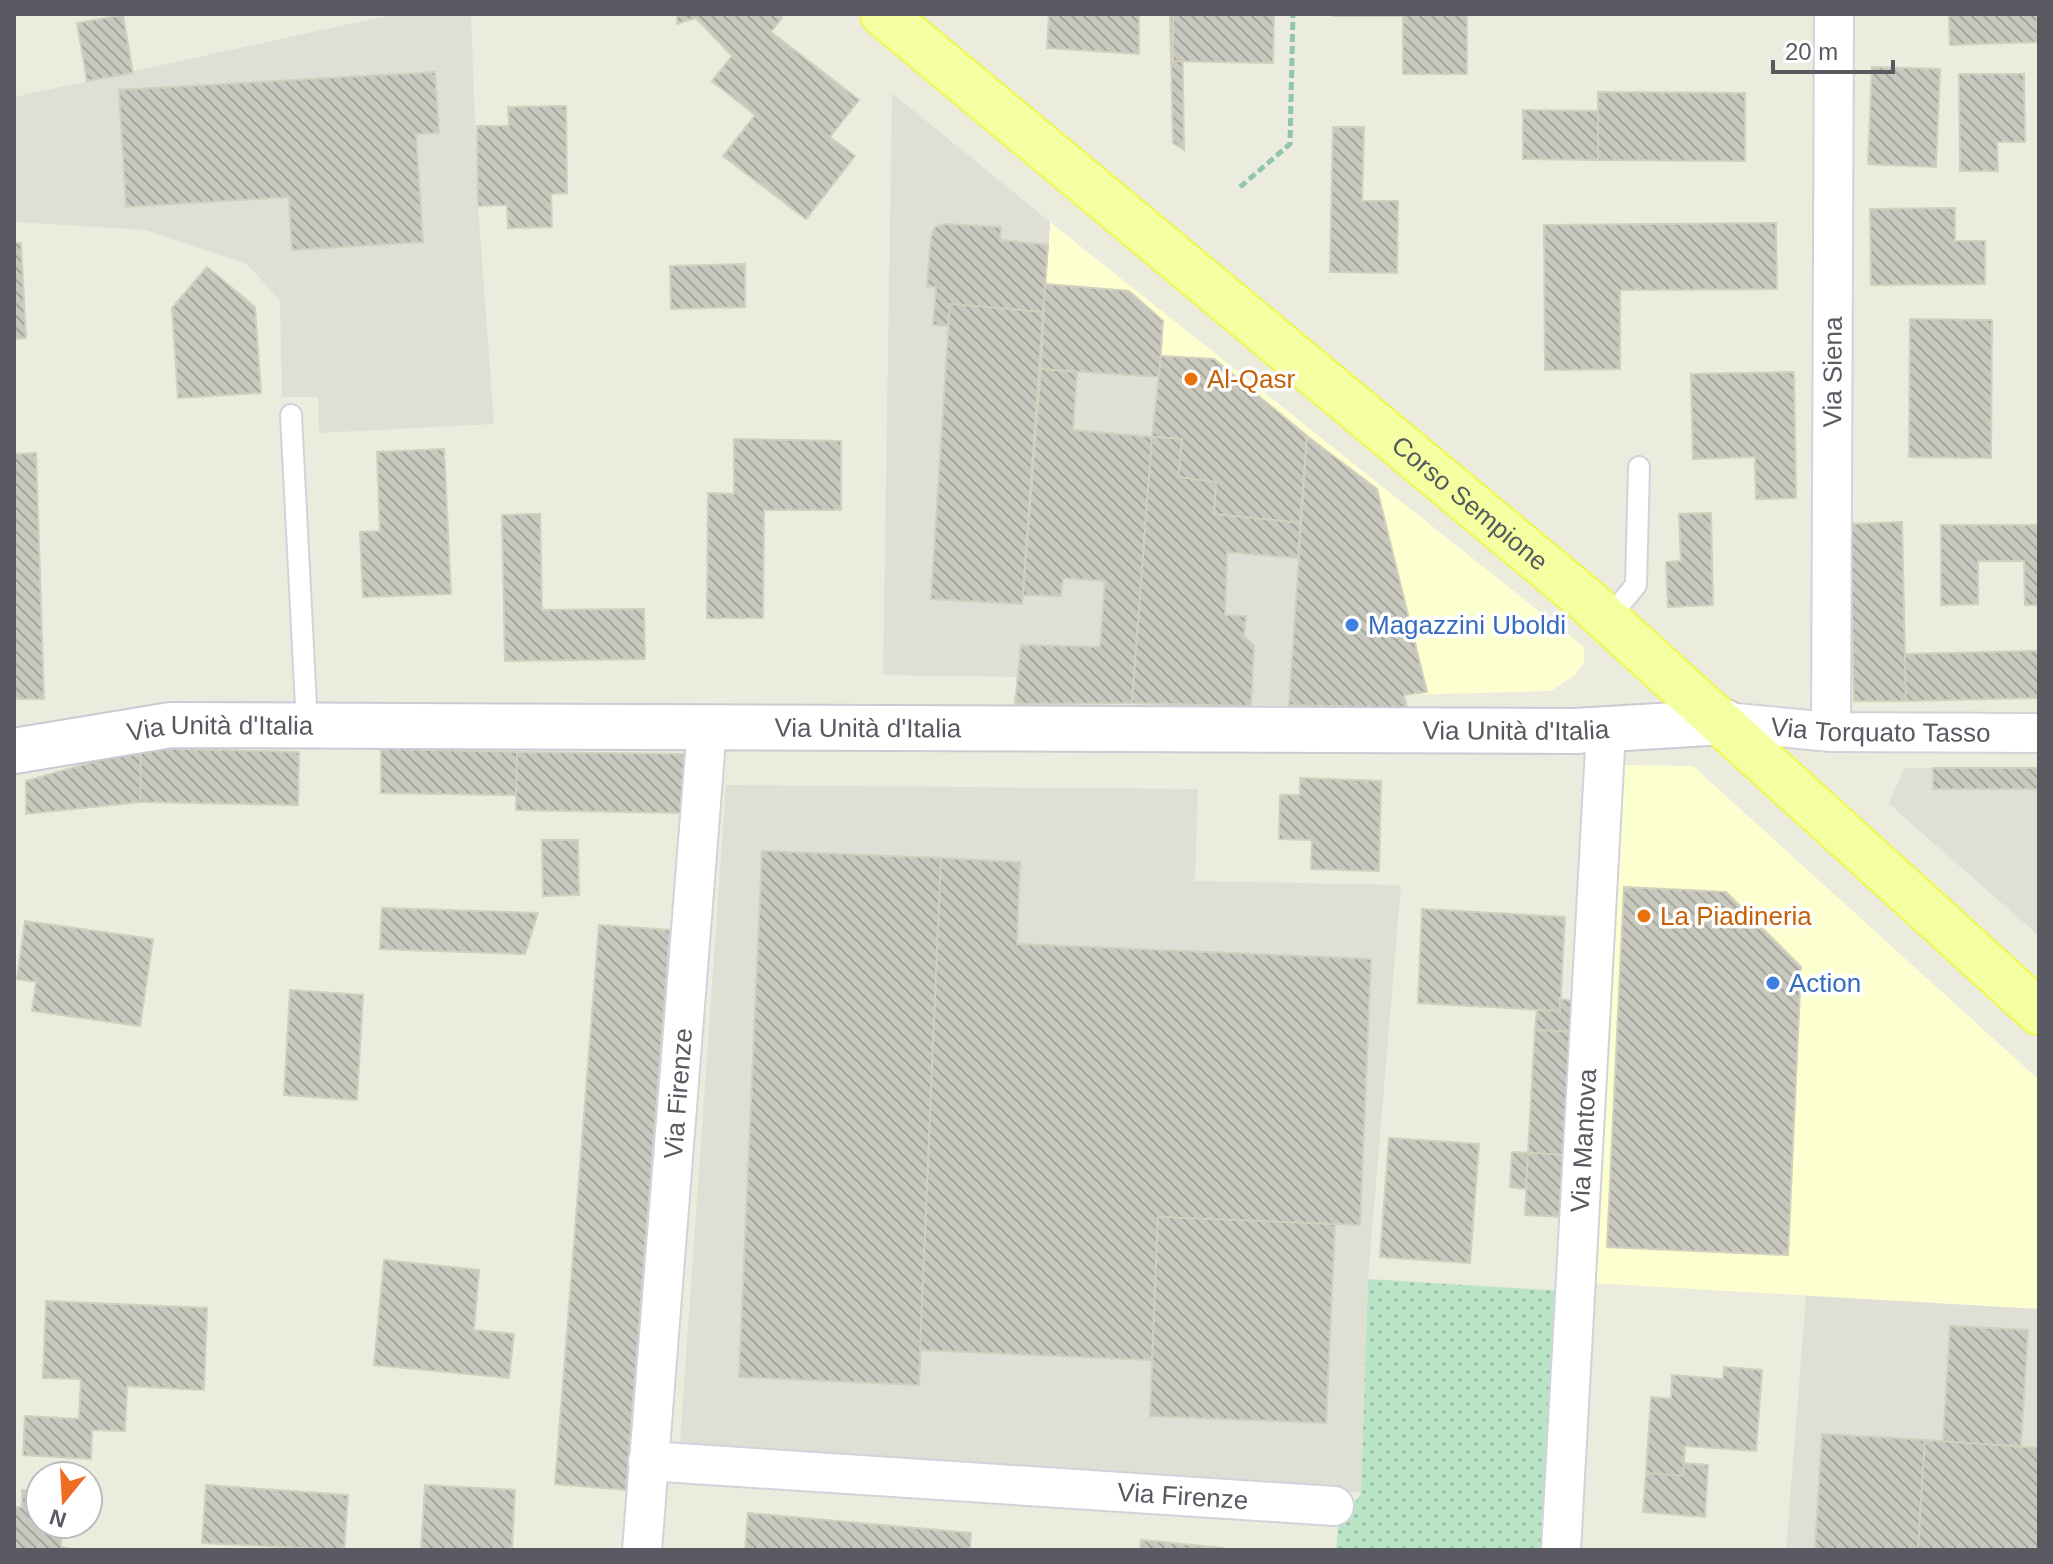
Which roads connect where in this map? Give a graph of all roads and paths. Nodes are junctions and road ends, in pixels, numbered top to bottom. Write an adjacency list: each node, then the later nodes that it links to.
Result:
1 (883, 14): 7 (main road, Corso Sempione)
2 (1293, 14): 4 (path)
3 (1834, 14): 12 (street, Via Siena)
4 (1240, 187)
5 (291, 415): 9 (lane)
6 (1639, 467): 7 (lane)
7 (1608, 619): 8 (main road, Corso Sempione)
8 (1725, 722): 11 (street, Via Unità d'Italia); 12 (street, Via Torquato Tasso); 15 (main road, Corso Sempione)
9 (307, 725): 10 (street, Via Unità d'Italia); 14 (street, Via Unità d'Italia)
10 (707, 727): 11 (street, Via Unità d'Italia); 16 (street, Via Firenze)
11 (1606, 730): 19 (street, Via Mantova)
12 (1831, 732): 13 (street, Via Torquato Tasso)
13 (2039, 733)
14 (14, 751)
15 (2039, 1012)
16 (648, 1461): 17 (street, Via Firenze); 18 (street, Via Firenze)
17 (1334, 1506)
18 (642, 1550)
19 (1561, 1550)

